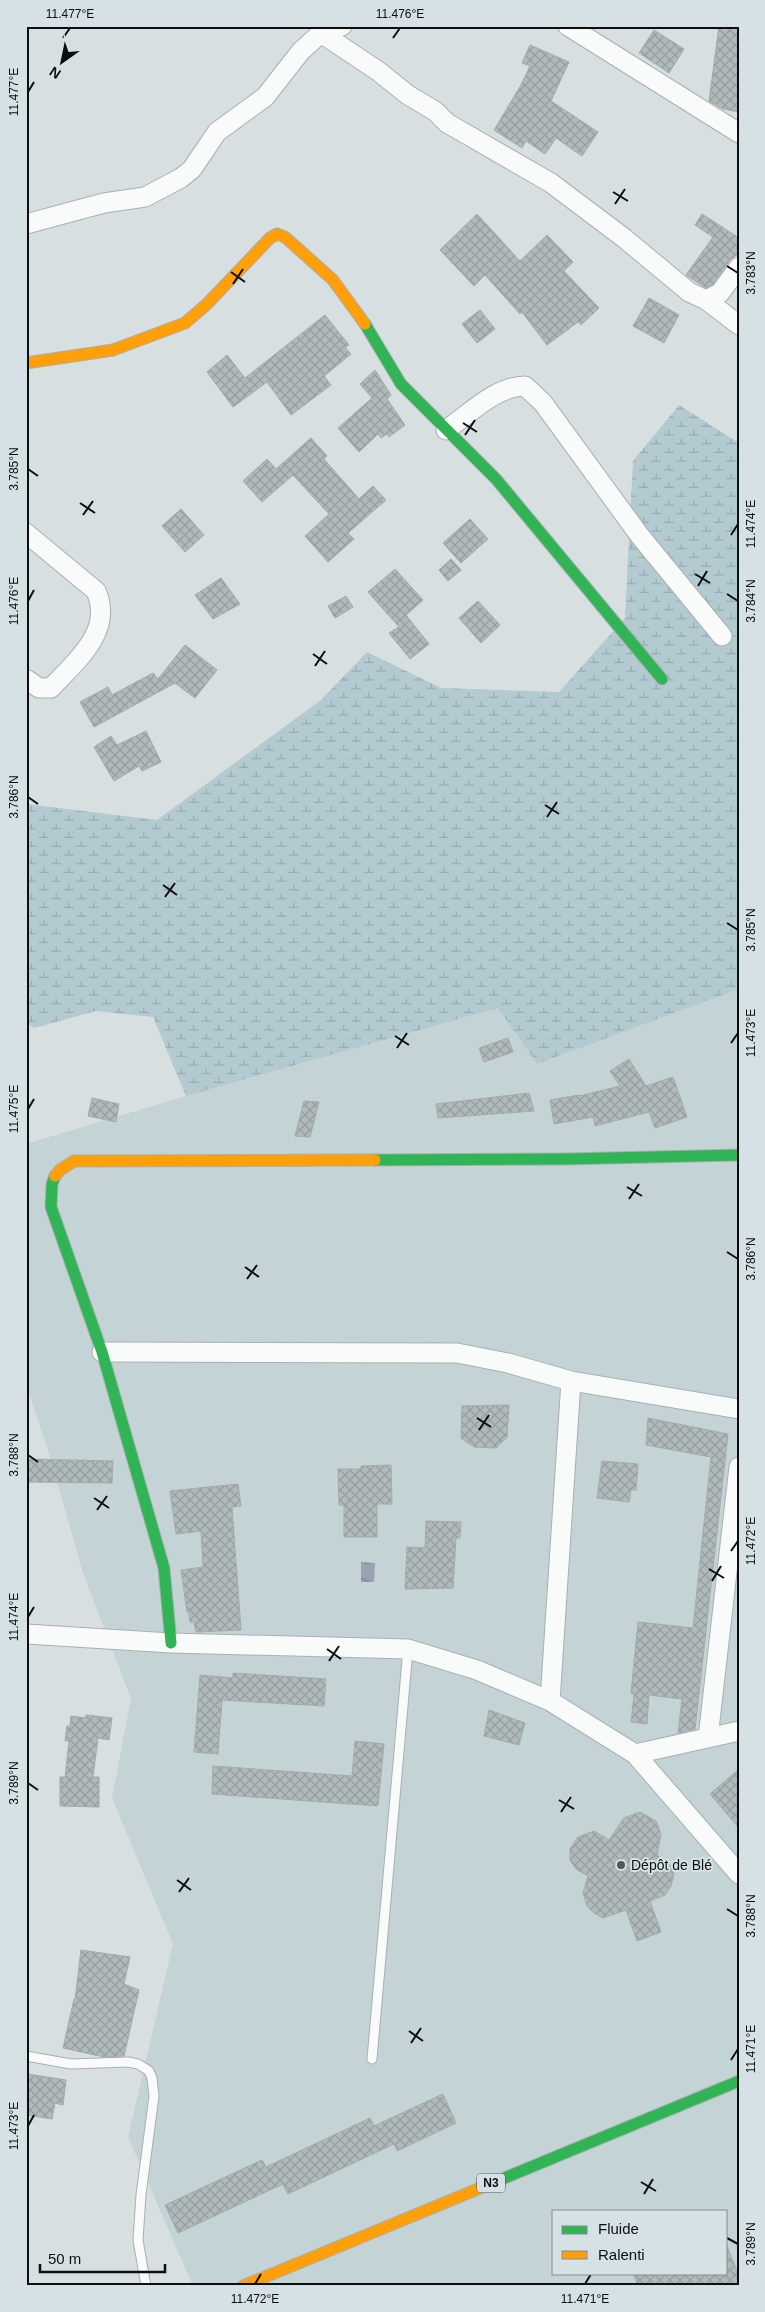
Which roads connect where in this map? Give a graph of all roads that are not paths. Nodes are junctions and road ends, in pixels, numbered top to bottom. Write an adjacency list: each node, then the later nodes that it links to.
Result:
1 (342, 26): 3 (street)
2 (568, 26): 4 (street)
3 (321, 33): 5 (street); 7 (street)
4 (739, 133)
5 (26, 224)
6 (739, 267): 7 (street)
7 (706, 300): 8 (street)
8 (739, 325)
9 (26, 363): 10 (main road)
10 (446, 430): 12 (street); 13 (main road)
11 (26, 532): 14 (street)
12 (722, 636)
13 (662, 678)
14 (26, 679)
15 (739, 1155): 16 (main road)
16 (102, 1352): 17 (street); 21 (main road)
17 (571, 1381): 18 (street); 23 (street)
18 (739, 1409)
19 (739, 1467): 25 (street)
20 (26, 1634): 21 (street)
21 (171, 1643): 22 (street)
22 (408, 1649): 23 (street); 29 (lane)
23 (550, 1701): 26 (street)
24 (739, 1731): 25 (street)
25 (708, 1738): 26 (street)
26 (635, 1754): 27 (street)
27 (739, 1874)
28 (26, 2056): 31 (lane)
29 (372, 2060)
30 (739, 2081): 32 (main road, N3)
31 (146, 2286)
32 (244, 2286)

